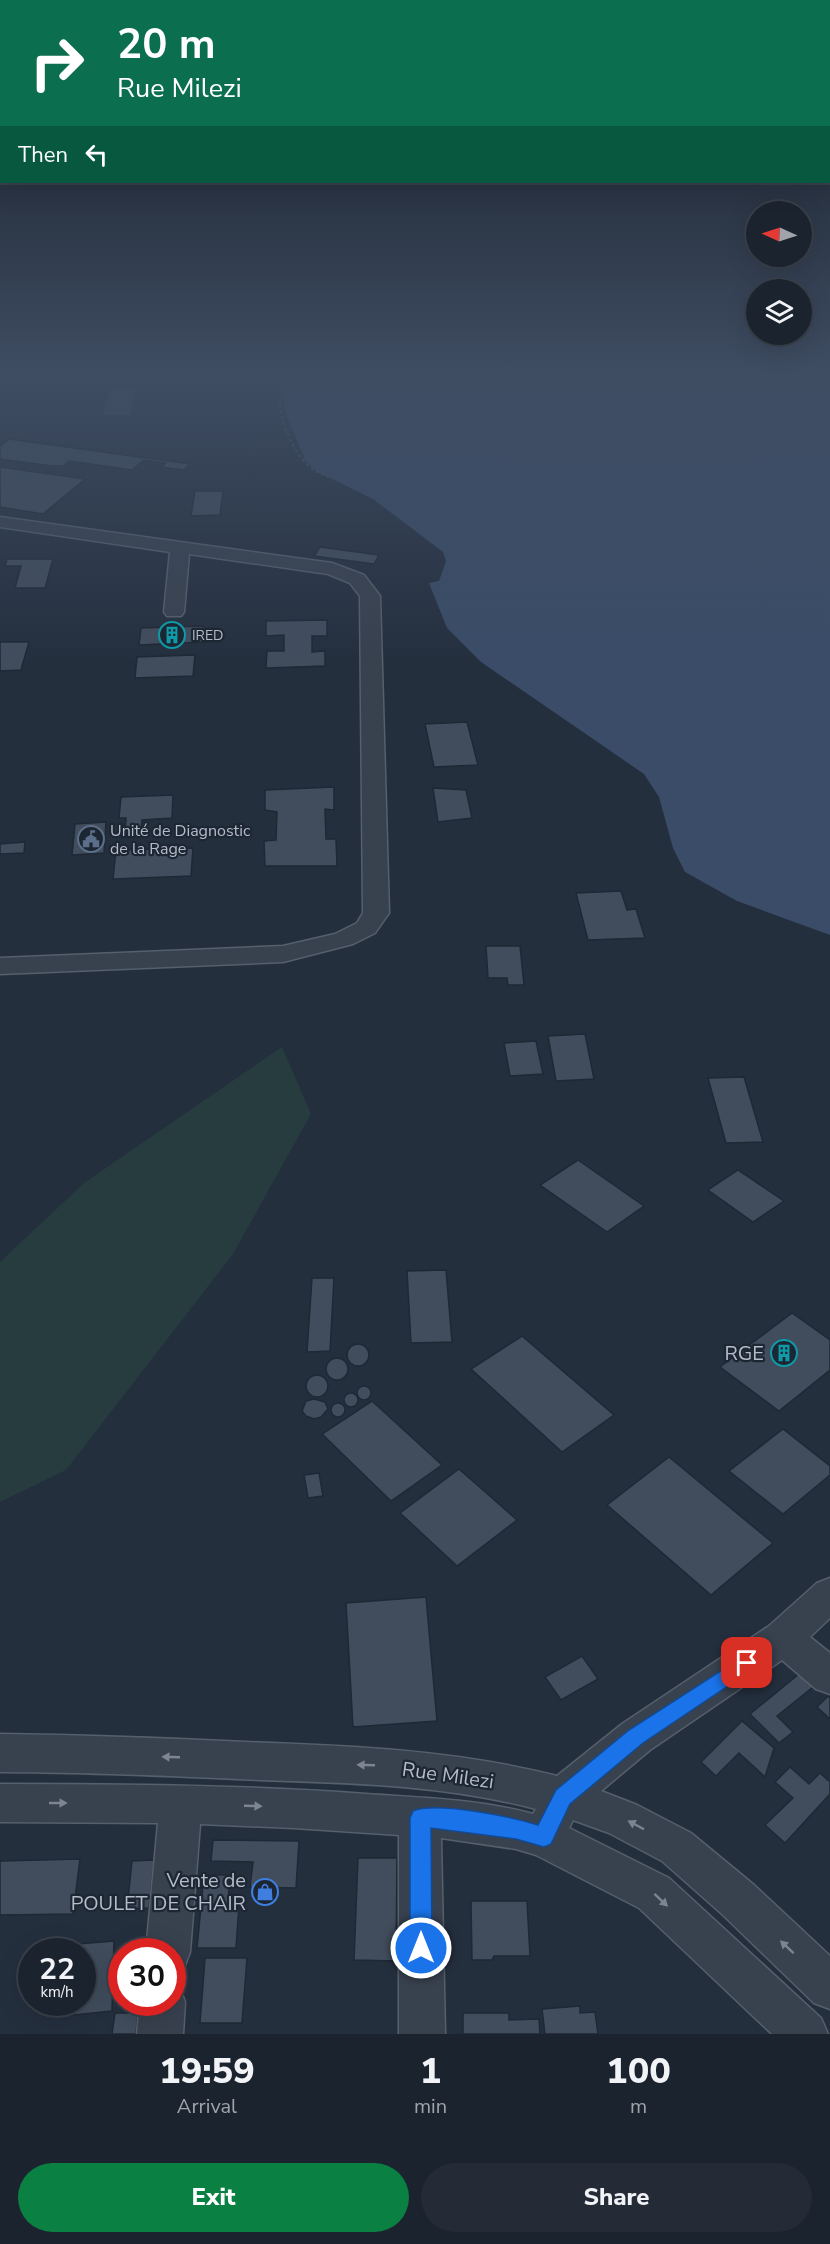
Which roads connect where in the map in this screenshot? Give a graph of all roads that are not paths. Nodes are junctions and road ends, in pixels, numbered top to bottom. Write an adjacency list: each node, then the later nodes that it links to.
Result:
1 (0, 522): 2 (street)
2 (180, 547): 3 (street); 4 (street)
3 (174, 612)
4 (0, 966)
5 (830, 1594): 6 (street)
6 (783, 1638): 7 (street); 9 (street)
7 (830, 1677)
8 (0, 1753): 9 (street, Rue Milezi, one-way to 8)
9 (563, 1797): 13 (street); 15 (street, Rue Milezi, one-way to 9)
10 (0, 1803): 11 (street, one-way to 11)
11 (181, 1804): 12 (street, one-way to 12); 14 (street)
12 (420, 1818): 13 (street); 18 (street)
13 (544, 1837): 19 (street, one-way to 19)
14 (169, 1938)
15 (830, 1987)
16 (162, 2016): 17 (street)
17 (160, 2034)
18 (422, 2034)
19 (805, 2034)

